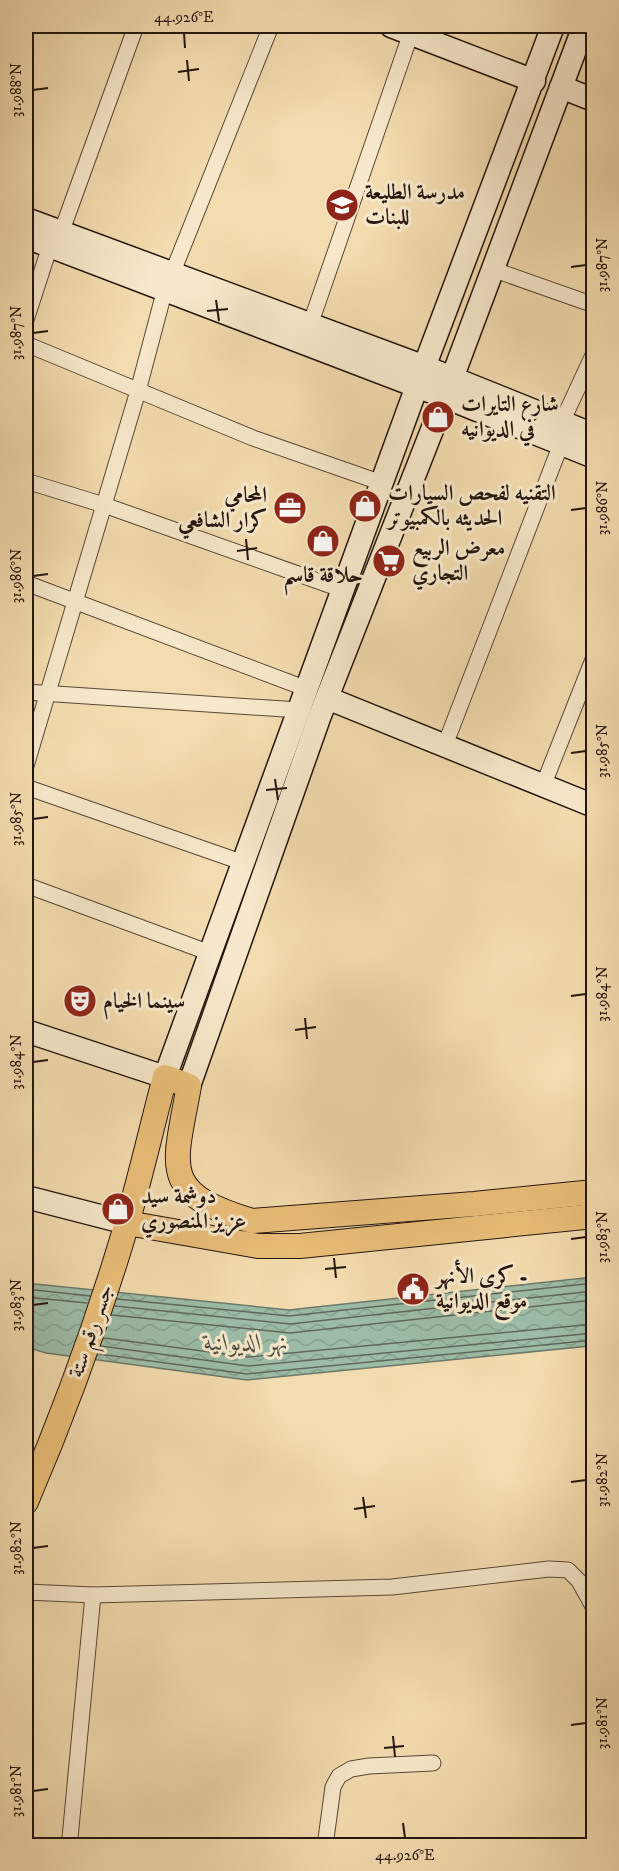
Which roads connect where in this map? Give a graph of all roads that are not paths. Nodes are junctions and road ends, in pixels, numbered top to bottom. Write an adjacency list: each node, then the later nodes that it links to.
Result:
1 (136, 26): 11 (street)
2 (271, 26): 13 (street)
3 (553, 26): 6 (main road)
4 (584, 26): 7 (main road)
5 (401, 29): 6 (main road); 16 (street)
6 (534, 81): 19 (main road)
7 (561, 87): 8 (main road); 12 (main road)
8 (594, 100)
9 (26, 219): 11 (main road)
10 (26, 237): 11 (main road)
11 (56, 240): 13 (main road); 15 (street)
12 (492, 269): 14 (street); 20 (main road)
13 (169, 282): 16 (main road); 19 (main road); 21 (street)
14 (594, 305)
15 (26, 321)
16 (310, 325): 19 (main road)
17 (26, 344): 21 (street)
18 (594, 353): 22 (street)
19 (421, 376): 20 (main road); 26 (main road)
20 (448, 387): 22 (main road); 34 (main road)
21 (138, 391): 26 (street); 27 (street)
22 (561, 433): 23 (main road); 24 (main road); 36 (street)
23 (594, 435)
24 (594, 457)
25 (26, 481): 27 (street)
26 (382, 483): 29 (main road)
27 (104, 505): 29 (street); 30 (street)
28 (26, 583): 30 (street)
29 (343, 590): 35 (main road)
30 (75, 602): 33 (street); 35 (street)
31 (594, 657): 39 (street)
32 (26, 692): 33 (street)
33 (48, 693): 35 (street); 37 (street)
34 (327, 698): 36 (main road); 46 (main road)
35 (303, 700): 41 (main road)
36 (445, 745): 39 (main road)
37 (26, 766)
38 (26, 786): 41 (street)
39 (543, 786): 40 (main road)
40 (594, 806)
41 (244, 863): 43 (main road)
42 (26, 885): 43 (street)
43 (210, 952): 45 (main road)
44 (26, 1031): 45 (main road)
45 (165, 1077): 46 (main road); 51 (main road, جسر رقم ستة)
46 (189, 1086): 49 (main road)
47 (594, 1192): 49 (main road)
48 (26, 1197): 51 (main road)
49 (474, 1204): 52 (main road)
50 (594, 1216): 52 (main road)
51 (127, 1222): 52 (main road); 53 (main road, جسر رقم ستة)
52 (476, 1229)
53 (44, 1458): 54 (main road); 55 (main road)
54 (26, 1502)
55 (26, 1523)
56 (26, 1592): 57 (street)
57 (93, 1594): 58 (street); 60 (street)
58 (594, 1608)
59 (433, 1763): 61 (street)
60 (68, 1845)
61 (325, 1845)

